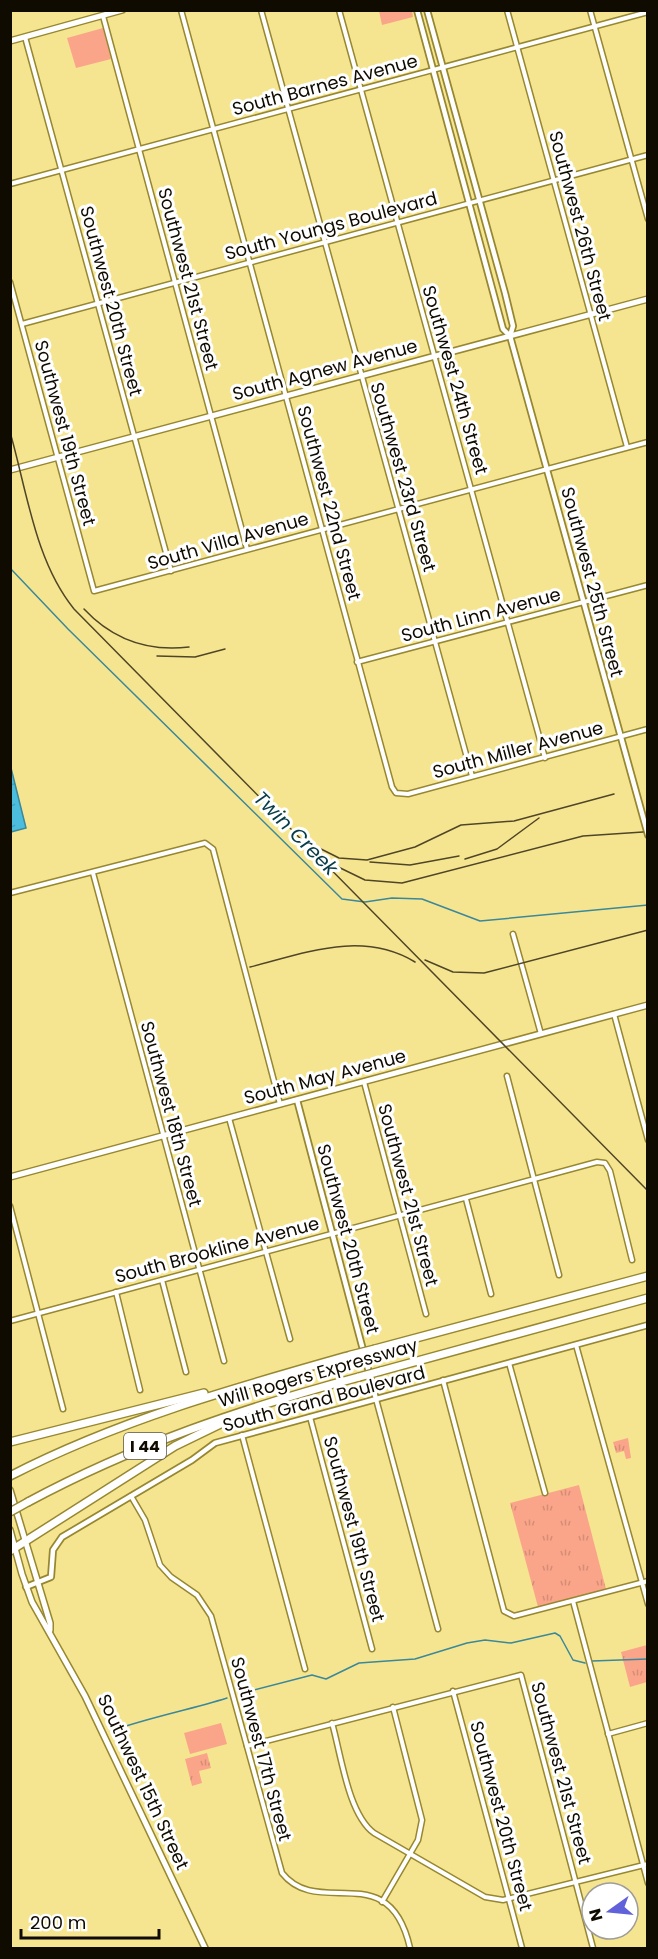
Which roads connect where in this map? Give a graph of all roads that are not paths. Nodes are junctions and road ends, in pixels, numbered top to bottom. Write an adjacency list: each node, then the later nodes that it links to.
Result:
1 (122, 10): 10 (main road)
2 (181, 10): 19 (street, Southwest 22nd Street)
3 (261, 10): 18 (street, Southwest 23rd Street)
4 (339, 10): 17 (street, Southwest 24th Street)
5 (417, 10): 16 (street, Southwest 25th Street)
6 (427, 10): 15 (street, Southwest 25th Street)
7 (507, 10): 14 (street, Southwest 26th Street)
8 (590, 10): 11 (street)
9 (648, 12): 11 (street, South Barnes Avenue)
10 (103, 16): 12 (main road); 20 (street, Southwest 21st Street)
11 (594, 26): 14 (street, South Barnes Avenue); 22 (street)
12 (26, 37): 13 (main road); 23 (street, Southwest 20th Street)
13 (10, 41)
14 (517, 46): 15 (street, South Barnes Avenue); 24 (street, Southwest 26th Street)
15 (443, 68): 16 (street, South Barnes Avenue); 26 (street, Southwest 25th Street)
16 (433, 70): 17 (street, South Barnes Avenue); 27 (street, Southwest 25th Street)
17 (361, 90): 18 (street, South Barnes Avenue); 29 (street, Southwest 24th Street)
18 (288, 109): 19 (street, South Barnes Avenue); 30 (street, Southwest 23rd Street)
19 (213, 129): 20 (street, South Barnes Avenue); 31 (street, Southwest 22nd Street)
20 (138, 150): 23 (street, South Barnes Avenue); 33 (street, Southwest 21st Street)
21 (648, 155): 22 (street, South Youngs Boulevard)
22 (633, 159): 24 (street, South Youngs Boulevard); 28 (street)
23 (61, 170): 25 (street, South Barnes Avenue); 35 (street, Southwest 20th Street)
24 (553, 181): 26 (street, South Youngs Boulevard); 36 (street, Southwest 26th Street)
25 (10, 184)
26 (479, 200): 27 (street, South Youngs Boulevard); 38 (street, Southwest 25th Street)
27 (469, 203): 29 (street, South Youngs Boulevard); 38 (street, Southwest 25th Street)
28 (648, 219)
29 (397, 223): 30 (street, South Youngs Boulevard); 39 (street, Southwest 24th Street)
30 (325, 242): 31 (street, South Youngs Boulevard); 40 (street, Southwest 23rd Street)
31 (250, 262): 33 (street, South Youngs Boulevard); 41 (street, Southwest 22nd Street)
32 (10, 282): 37 (street, Southwest 19th Street)
33 (176, 282): 35 (street, South Youngs Boulevard); 42 (street, Southwest 21st Street)
34 (648, 299): 36 (main road, South Agnew Avenue)
35 (98, 303): 37 (street, South Youngs Boulevard); 43 (street, Southwest 20th Street)
36 (589, 314): 38 (main road, South Agnew Avenue); 45 (street, Southwest 26th Street)
37 (22, 324): 46 (street, Southwest 19th Street)
38 (510, 336): 39 (main road, South Agnew Avenue); 47 (street, Southwest 25th Street)
39 (433, 356): 40 (main road, South Agnew Avenue); 49 (street, Southwest 24th Street)
40 (360, 376): 41 (main road, South Agnew Avenue); 50 (street, Southwest 23rd Street)
41 (285, 396): 42 (main road, South Agnew Avenue); 51 (street, Southwest 22nd Street)
42 (210, 416): 43 (main road, South Agnew Avenue); 52 (street, Southwest 21st Street)
43 (133, 437): 46 (main road, South Agnew Avenue); 53 (street, Southwest 20th Street)
44 (648, 442): 45 (street, South Villa Avenue)
45 (627, 447): 47 (street, South Villa Avenue)
46 (57, 458): 48 (main road, South Agnew Avenue); 55 (street, Southwest 19th Street)
47 (547, 468): 49 (street, South Villa Avenue); 56 (street, Southwest 25th Street)
48 (10, 470)
49 (472, 490): 50 (street, South Villa Avenue); 57 (street, Southwest 24th Street)
50 (399, 510): 51 (street, South Villa Avenue); 58 (street, Southwest 23rd Street)
51 (323, 529): 52 (street, South Villa Avenue); 59 (street, Southwest 22nd Street)
52 (247, 549): 53 (street, South Villa Avenue)
53 (171, 571): 55 (street, South Villa Avenue)
54 (648, 585): 56 (street, South Linn Avenue)
55 (94, 591)
56 (584, 602): 57 (street, South Linn Avenue); 61 (street, Southwest 25th Street)
57 (507, 622): 58 (street, South Linn Avenue); 62 (street, Southwest 24th Street)
58 (434, 642): 59 (street, South Linn Avenue); 63 (street, Southwest 23rd Street)
59 (357, 662): 64 (street, Southwest 22nd Street)
60 (648, 729): 61 (street, South Miller Avenue)
61 (621, 737): 62 (street, South Miller Avenue); 65 (street, Southwest 25th Street)
62 (545, 758): 63 (street, South Miller Avenue)
63 (472, 776): 64 (street, South Miller Avenue)
64 (396, 793)
65 (648, 835)
66 (93, 873): 67 (street); 75 (street); 77 (street, Southwest 18th Street)
67 (10, 892)
68 (513, 934): 71 (street)
69 (648, 1005): 70 (main road, South May Avenue)
70 (614, 1014): 71 (main road, South May Avenue); 78 (street)
71 (541, 1034): 73 (main road, South May Avenue)
72 (507, 1076): 80 (street)
73 (364, 1082): 74 (main road, South May Avenue); 83 (street, Southwest 21st Street)
74 (297, 1100): 75 (main road, South May Avenue); 84 (street, Southwest 20th Street)
75 (280, 1104): 76 (main road, South May Avenue)
76 (229, 1118): 77 (main road, South May Avenue); 85 (street)
77 (162, 1136): 79 (main road, South May Avenue); 87 (street, Southwest 18th Street)
78 (648, 1140)
79 (10, 1178)
80 (534, 1178): 81 (street, South Brookline Avenue); 86 (street, South Brookline Avenue); 88 (street)
81 (466, 1199): 83 (street, South Brookline Avenue); 92 (street)
82 (10, 1206): 94 (street)
83 (400, 1216): 84 (street, South Brookline Avenue); 95 (street, Southwest 21st Street)
84 (333, 1233): 85 (street, South Brookline Avenue); 106 (street, Southwest 20th Street)
85 (266, 1251): 87 (street, South Brookline Avenue); 98 (street)
86 (632, 1260)
87 (198, 1270): 90 (street, South Brookline Avenue); 100 (street, Southwest 18th Street)
88 (559, 1275)
89 (648, 1276): 104 (highway, Will Rogers Expressway / I 44, bridge)
90 (162, 1280): 91 (street, South Brookline Avenue); 102 (street)
91 (116, 1292): 94 (street, South Brookline Avenue); 105 (street)
92 (491, 1294)
93 (648, 1298): 107 (highway, Will Rogers Expressway / I 44, bridge)
94 (40, 1313): 96 (street, South Brookline Avenue); 108 (street)
95 (426, 1314)
96 (10, 1321)
97 (648, 1325): 99 (street, South Grand Boulevard)
98 (290, 1339)
99 (576, 1344): 101 (street, South Grand Boulevard); 122 (street)
100 (224, 1361)
101 (509, 1362): 103 (street, South Grand Boulevard); 114 (street)
102 (186, 1372)
103 (442, 1380): 106 (street, South Grand Boulevard); 124 (street)
104 (236, 1387): 111 (highway); 112 (highway, Will Rogers Expressway / I 44)
105 (140, 1390)
106 (375, 1399): 109 (street, South Grand Boulevard); 126 (street, Southwest 20th Street)
107 (267, 1401): 116 (highway, Will Rogers Expressway / I 44, bridge); 118 (highway)
108 (63, 1409)
109 (309, 1416): 110 (street, South Grand Boulevard); 128 (street, Southwest 19th Street)
110 (242, 1435): 115 (street, South Grand Boulevard); 129 (street)
111 (10, 1442)
112 (10, 1476)
113 (10, 1490): 118 (main road, Southwest 15th Street)
114 (545, 1493)
115 (131, 1496): 121 (street, South Grand Boulevard); 135 (street, Southwest 17th Street)
116 (10, 1512)
117 (10, 1530): 119 (main road, Southwest 15th Street)
118 (25, 1542): 119 (highway); 121 (main road, Southwest 15th Street)
119 (13, 1550): 123 (main road, Southwest 15th Street)
120 (648, 1581): 122 (street)
121 (37, 1583): 123 (street); 127 (main road, Southwest 15th Street)
122 (642, 1583): 124 (street); 125 (street)
123 (26, 1587): 127 (main road, Southwest 15th Street)
124 (573, 1601): 134 (street)
125 (648, 1604)
126 (438, 1629)
127 (50, 1630): 142 (main road, Southwest 15th Street)
128 (372, 1649)
129 (305, 1669)
130 (453, 1691): 131 (street); 138 (street, Southwest 21st Street); 140 (street, Southwest 20th Street)
131 (393, 1707): 132 (street); 136 (street)
132 (332, 1723): 135 (street); 136 (street)
133 (648, 1723): 134 (street)
134 (608, 1734): 137 (street)
135 (247, 1746): 141 (street, Southwest 17th Street)
136 (410, 1854): 140 (street); 141 (street)
137 (645, 1864): 138 (street); 139 (street)
138 (575, 1881): 140 (street); 145 (street, Southwest 21st Street)
139 (648, 1883)
140 (509, 1898): 144 (street, Southwest 20th Street)
141 (382, 1902): 143 (street, Southwest 17th Street)
142 (205, 1948)
143 (410, 1948)
144 (522, 1948)
145 (593, 1948)

